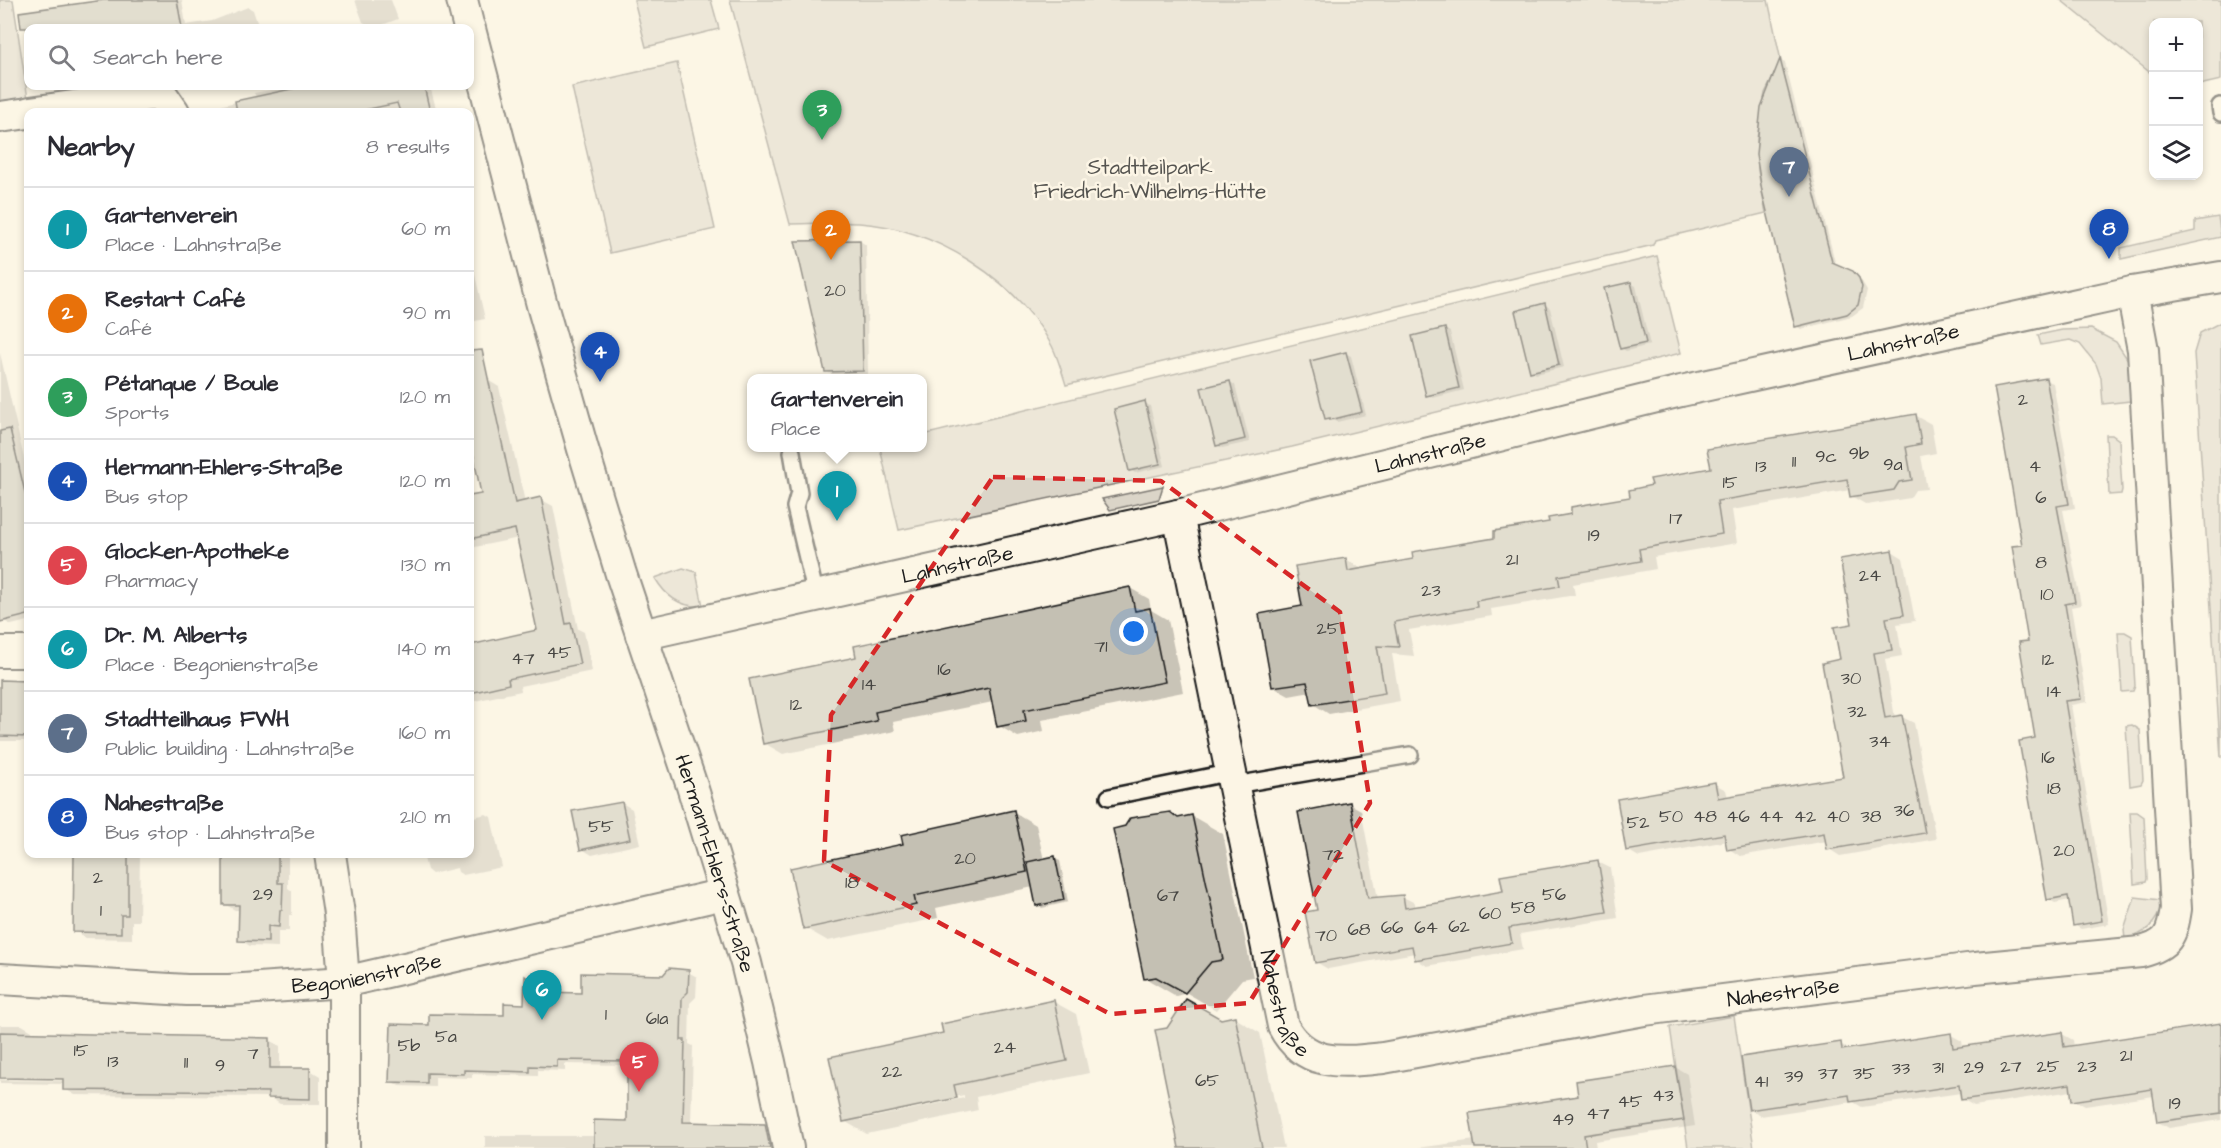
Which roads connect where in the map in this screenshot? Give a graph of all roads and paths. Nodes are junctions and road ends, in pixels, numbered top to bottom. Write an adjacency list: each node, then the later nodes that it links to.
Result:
1 (462, 0): 2 (street, Hermann-Ehlers-Straße)
2 (469, 24)
3 (474, 44): 13 (street, Hermann-Ehlers-Straße)
4 (168, 104): 5 (street)
5 (60, 108)
6 (24, 114): 7 (street)
7 (0, 117)
8 (2221, 277): 9 (street, Lahnstraße)
9 (2132, 292): 11 (street, Lahnstraße); 17 (street, Nahestraße)
10 (792, 452): 12 (lane)
11 (1179, 514): 12 (street, Lahnstraße); 17 (street, Nahestraße)
12 (816, 596): 13 (street, Lahnstraße)
13 (641, 635): 20 (street, Hermann-Ehlers-Straße)
14 (0, 652): 15 (street)
15 (24, 652)
16 (1410, 755): 17 (lane)
17 (1234, 779): 18 (lane)
18 (1109, 797)
19 (331, 858): 22 (street)
20 (724, 894): 22 (street, Begonienstraße); 24 (street, Hermann-Ehlers-Straße)
21 (0, 979): 22 (street, Begonienstraße)
22 (344, 982): 23 (street)
23 (344, 1148)
24 (788, 1148)

